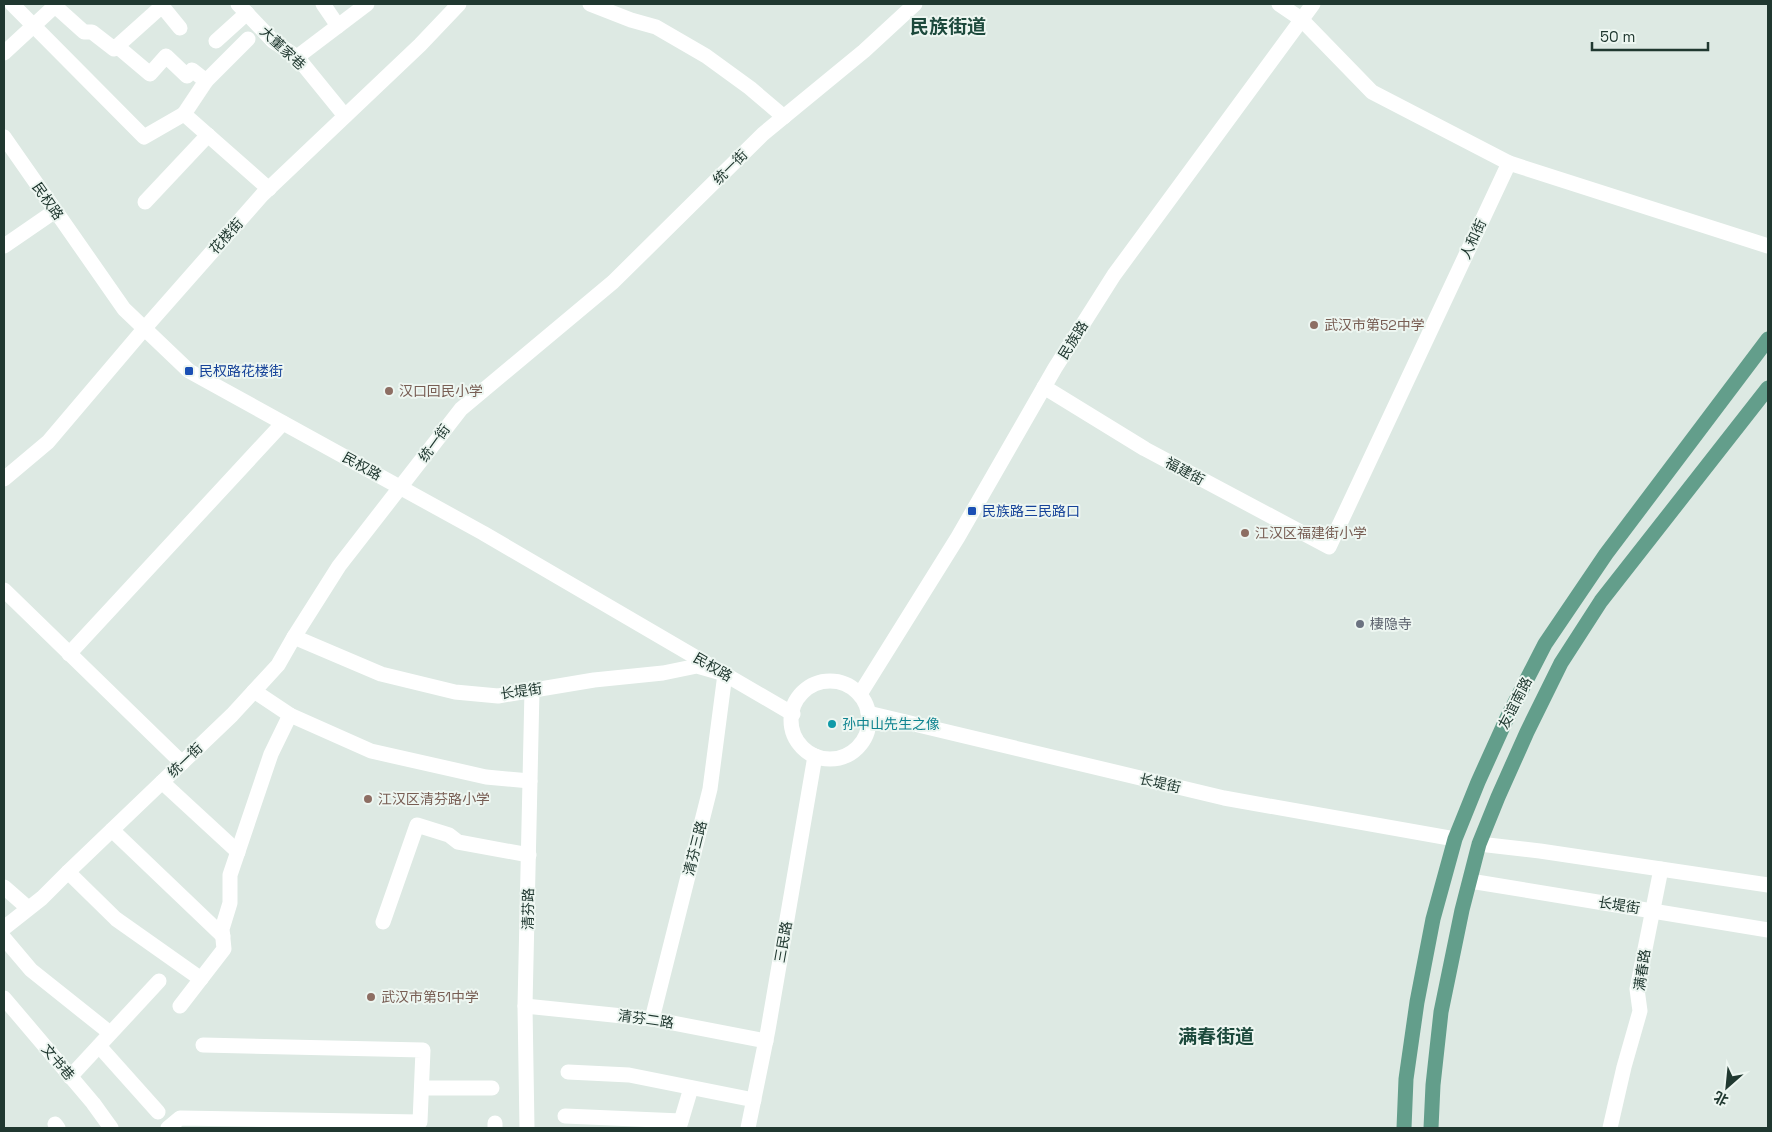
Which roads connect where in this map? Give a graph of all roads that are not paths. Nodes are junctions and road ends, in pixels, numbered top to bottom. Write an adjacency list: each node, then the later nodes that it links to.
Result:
1 (12, 4): 13 (street)
2 (323, 4): 12 (street)
3 (367, 4): 12 (street)
4 (459, 4): 22 (street, 花楼街)
5 (590, 4): 23 (street)
6 (915, 4): 23 (street, 统一街)
7 (1279, 4): 11 (street)
8 (1313, 4): 11 (street, 民族路)
9 (56, 5): 13 (street); 16 (street)
10 (242, 9): 18 (street); 19 (street, 大董家巷)
11 (1300, 19): 26 (street); 34 (street, 民族路)
12 (338, 26): 19 (street)
13 (34, 27): 17 (street); 21 (street)
14 (180, 28): 16 (street)
15 (248, 39): 18 (street)
16 (118, 47): 20 (street)
17 (4, 53)
18 (233, 54): 20 (street)
19 (297, 57): 22 (street, 大董家巷)
20 (206, 81): 21 (street)
21 (184, 114): 24 (street)
22 (345, 116): 27 (street, 花楼街)
23 (784, 116): 38 (street, 统一街)
24 (208, 135): 27 (street); 28 (street)
25 (4, 137): 29 (street, 民权路)
26 (1509, 163): 31 (street); 39 (street, 人和街)
27 (269, 189): 32 (street, 花楼街)
28 (146, 202)
29 (55, 211): 30 (street); 32 (street, 民权路)
30 (4, 246)
31 (1768, 246)
32 (144, 329): 36 (street, 民权路); 37 (street, 花楼街)
33 (1768, 339): 55 (main road, 友谊南路)
34 (1044, 387): 39 (street, 福建街); 46 (street, 民族路)
35 (1768, 388): 56 (main road, 友谊南路)
36 (283, 423): 38 (street, 民权路); 42 (street)
37 (4, 479)
38 (401, 488): 41 (street, 统一街); 43 (street, 民权路)
39 (1330, 547)
40 (4, 590): 42 (street)
41 (294, 637): 44 (street, 长堤街); 45 (street, 统一街)
42 (69, 654): 51 (street)
43 (725, 674): 44 (street, 长堤街); 48 (street, 民权路); 76 (street, 清芬三路)
44 (532, 690): 52 (street, 清芬路)
45 (254, 691): 49 (street); 51 (street, 统一街)
46 (860, 694): 47 (street); 48 (street)
47 (868, 713): 50 (street); 55 (street, 长堤街)
48 (793, 714): 50 (street)
49 (290, 715): 52 (street); 57 (street)
50 (816, 756): 78 (street, 三民路)
51 (182, 763): 53 (street, 统一街)
52 (530, 781): 58 (street, 清芬路)
53 (162, 782): 54 (street, 统一街); 57 (street)
54 (112, 830): 60 (street, 统一街); 69 (street)
55 (1455, 839): 94 (main road, 友谊南路)
56 (1480, 844): 59 (street); 61 (main road, 友谊南路)
57 (238, 852): 69 (street)
58 (529, 854): 66 (street); 75 (street, 清芬路)
59 (1661, 869): 62 (street); 65 (street, 满春路)
60 (68, 872): 64 (street, 统一街); 71 (street)
61 (1470, 881): 65 (street, 长堤街); 95 (main road, 友谊南路)
62 (1768, 885)
63 (4, 887): 64 (street)
64 (28, 908): 67 (street, 统一街)
65 (1652, 910): 68 (street, 长堤街); 96 (street, 满春路)
66 (383, 922)
67 (4, 928)
68 (1768, 930)
69 (223, 936): 71 (street)
70 (4, 938): 77 (street)
71 (201, 979): 74 (street)
72 (159, 981): 77 (street)
73 (4, 998): 82 (street, 文书巷)
74 (180, 1006)
75 (526, 1006): 76 (street, 清芬二路); 92 (street, 清芬路)
76 (652, 1019): 78 (street, 清芬二路)
77 (110, 1033): 80 (street)
78 (766, 1041): 86 (street, 三民路)
79 (203, 1045): 83 (street)
80 (98, 1046): 82 (street); 87 (street)
81 (568, 1072): 85 (street)
82 (70, 1077): 90 (street, 文书巷)
83 (422, 1088): 84 (street); 91 (street)
84 (492, 1088)
85 (691, 1088): 86 (street); 89 (street)
86 (754, 1100): 93 (street, 三民路)
87 (158, 1112)
88 (566, 1116): 89 (street)
89 (680, 1125)
90 (111, 1128)
91 (168, 1128)
92 (527, 1128)
93 (748, 1128)
94 (1404, 1128)
95 (1431, 1128)
96 (1610, 1128)

